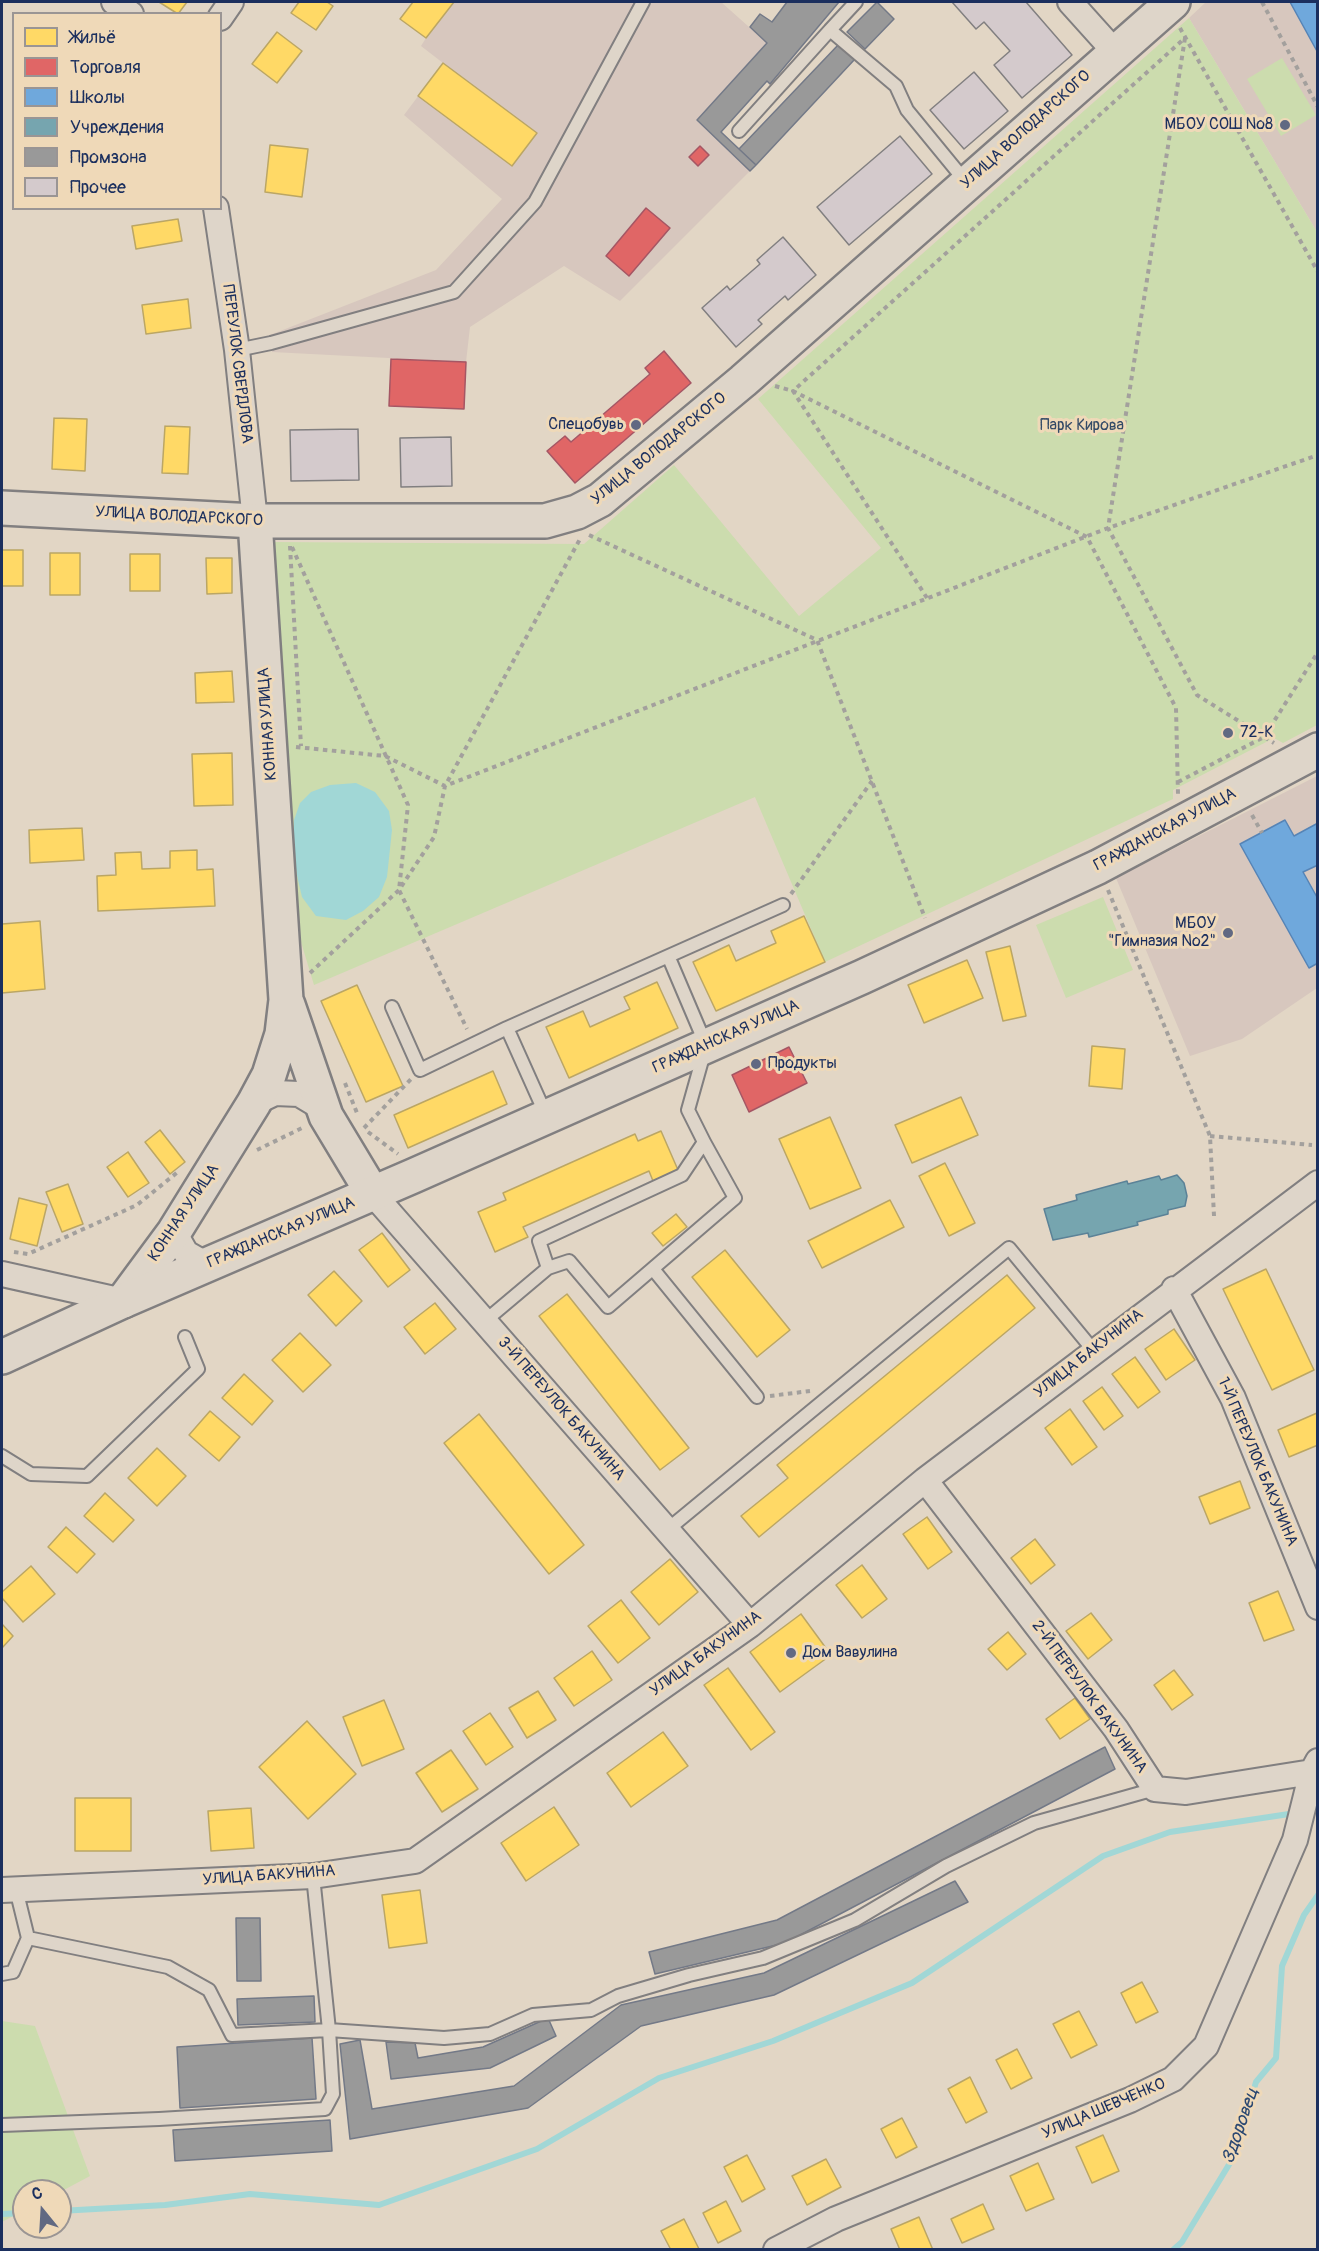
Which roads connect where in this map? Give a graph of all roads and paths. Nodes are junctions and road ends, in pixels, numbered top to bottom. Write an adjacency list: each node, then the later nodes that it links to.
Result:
1 (114, 2): 7 (street)
2 (231, 2): 9 (street)
3 (643, 2): 18 (lane)
4 (856, 2): 10 (lane)
5 (1070, 2): 12 (street)
6 (1262, 2): 13 (path)
7 (128, 12)
8 (1176, 14): 11 (path); 12 (street, УЛИЦА ВОЛОДАРСКОГО)
9 (222, 15)
10 (830, 30): 14 (lane); 15 (lane)
11 (1185, 38): 17 (path); 20 (path); 24 (path)
12 (1115, 52): 15 (street, УЛИЦА ВОЛОДАРСКОГО)
13 (1317, 106)
14 (739, 131)
15 (967, 183): 23 (street, УЛИЦА ВОЛОДАРСКОГО)
16 (216, 210): 18 (street, ПЕРЕУЛОК СВЕРДЛОВА)
17 (1317, 272)
18 (237, 350): 23 (street, ПЕРЕУЛОК СВЕРДЛОВА)
19 (772, 386): 20 (path)
20 (793, 391): 25 (path); 26 (path)
21 (1317, 455): 24 (path)
22 (2, 508): 23 (street, УЛИЦА ВОЛОДАРСКОГО)
23 (255, 521): 41 (street, КОННАЯ УЛИЦА)
24 (1108, 528): 25 (path); 29 (path)
25 (1087, 537): 26 (path); 29 (path)
26 (927, 598): 27 (path)
27 (817, 640): 34 (path); 35 (path); 35 (path)
28 (1317, 652): 29 (path)
29 (1264, 737)
30 (301, 746): 31 (path); 33 (path); 33 (path)
31 (291, 748)
32 (1317, 750): 45 (street, ГРАЖДАНСКАЯ УЛИЦА)
33 (385, 756): 35 (path); 37 (path)
34 (872, 780): 38 (path); 39 (path)
35 (445, 786): 37 (path)
36 (1108, 889): 52 (path)
37 (399, 890): 41 (path); 44 (path)
38 (783, 905): 40 (lane)
39 (927, 924)
40 (669, 958): 43 (lane); 45 (lane)
41 (294, 989): 48 (street, КОННАЯ УЛИЦА); 49 (street, КОННАЯ УЛИЦА)
42 (392, 1007): 46 (lane)
43 (507, 1028): 44 (lane); 50 (lane)
44 (474, 1044): 46 (lane)
45 (706, 1046): 50 (street, ГРАЖДАНСКАЯ УЛИЦА); 53 (lane)
46 (420, 1070): 51 (path)
47 (342, 1076): 51 (path)
48 (254, 1103): 49 (street); 55 (street, КОННАЯ УЛИЦА)
49 (326, 1116): 55 (path); 58 (street, КОННАЯ УЛИЦА)
50 (547, 1117): 56 (street, ГРАЖДАНСКАЯ УЛИЦА)
51 (364, 1129): 56 (path)
52 (1210, 1136): 54 (path); 59 (path)
53 (704, 1142): 63 (lane); 64 (lane)
54 (1312, 1145)
55 (215, 1167): 60 (street, КОННАЯ УЛИЦА); 61 (path)
56 (413, 1176): 58 (street, ГРАЖДАНСКАЯ УЛИЦА)
57 (1317, 1183): 66 (street, УЛИЦА БАКУНИНА)
58 (374, 1194): 62 (street, ГРАЖДАНСКАЯ УЛИЦА); 68 (street, 3-Й ПЕРЕУЛОК БАКУНИНА)
59 (1214, 1216)
60 (174, 1232): 62 (street); 67 (street, КОННАЯ УЛИЦА)
61 (10, 1252)
62 (207, 1265): 67 (street, ГРАЖДАНСКАЯ УЛИЦА)
63 (548, 1268): 64 (lane); 68 (lane)
64 (653, 1269): 73 (lane)
65 (2, 1274): 67 (street)
66 (1174, 1289): 70 (street, УЛИЦА БАКУНИНА); 77 (street, 1-Й ПЕРЕУЛОК БАКУНИНА)
67 (123, 1301): 71 (street, КОННАЯ УЛИЦА)
68 (485, 1321): 76 (street, 3-Й ПЕРЕУЛОК БАКУНИНА)
69 (185, 1337): 74 (lane)
70 (1094, 1351): 72 (lane); 75 (street, УЛИЦА БАКУНИНА)
71 (2, 1357)
72 (840, 1387): 73 (path); 76 (lane)
73 (757, 1397)
74 (2, 1456)
75 (925, 1480): 78 (street, УЛИЦА БАКУНИНА); 80 (street, 2-Й ПЕРЕУЛОК БАКУНИНА)
76 (667, 1530): 78 (street, 3-Й ПЕРЕУЛОК БАКУНИНА)
77 (1317, 1607)
78 (750, 1625): 81 (street, УЛИЦА БАКУНИНА)
79 (1315, 1766): 80 (street, 2-Й ПЕРЕУЛОК БАКУНИНА); 87 (street, УЛИЦА ШЕВЧЕНКО)
80 (1155, 1789): 85 (lane)
81 (313, 1876): 82 (street, УЛИЦА БАКУНИНА); 85 (lane)
82 (9, 1889): 83 (lane)
83 (28, 1938): 84 (lane); 85 (lane)
84 (2, 1974)
85 (329, 2030): 86 (lane)
86 (2, 2125)
87 (776, 2250)

